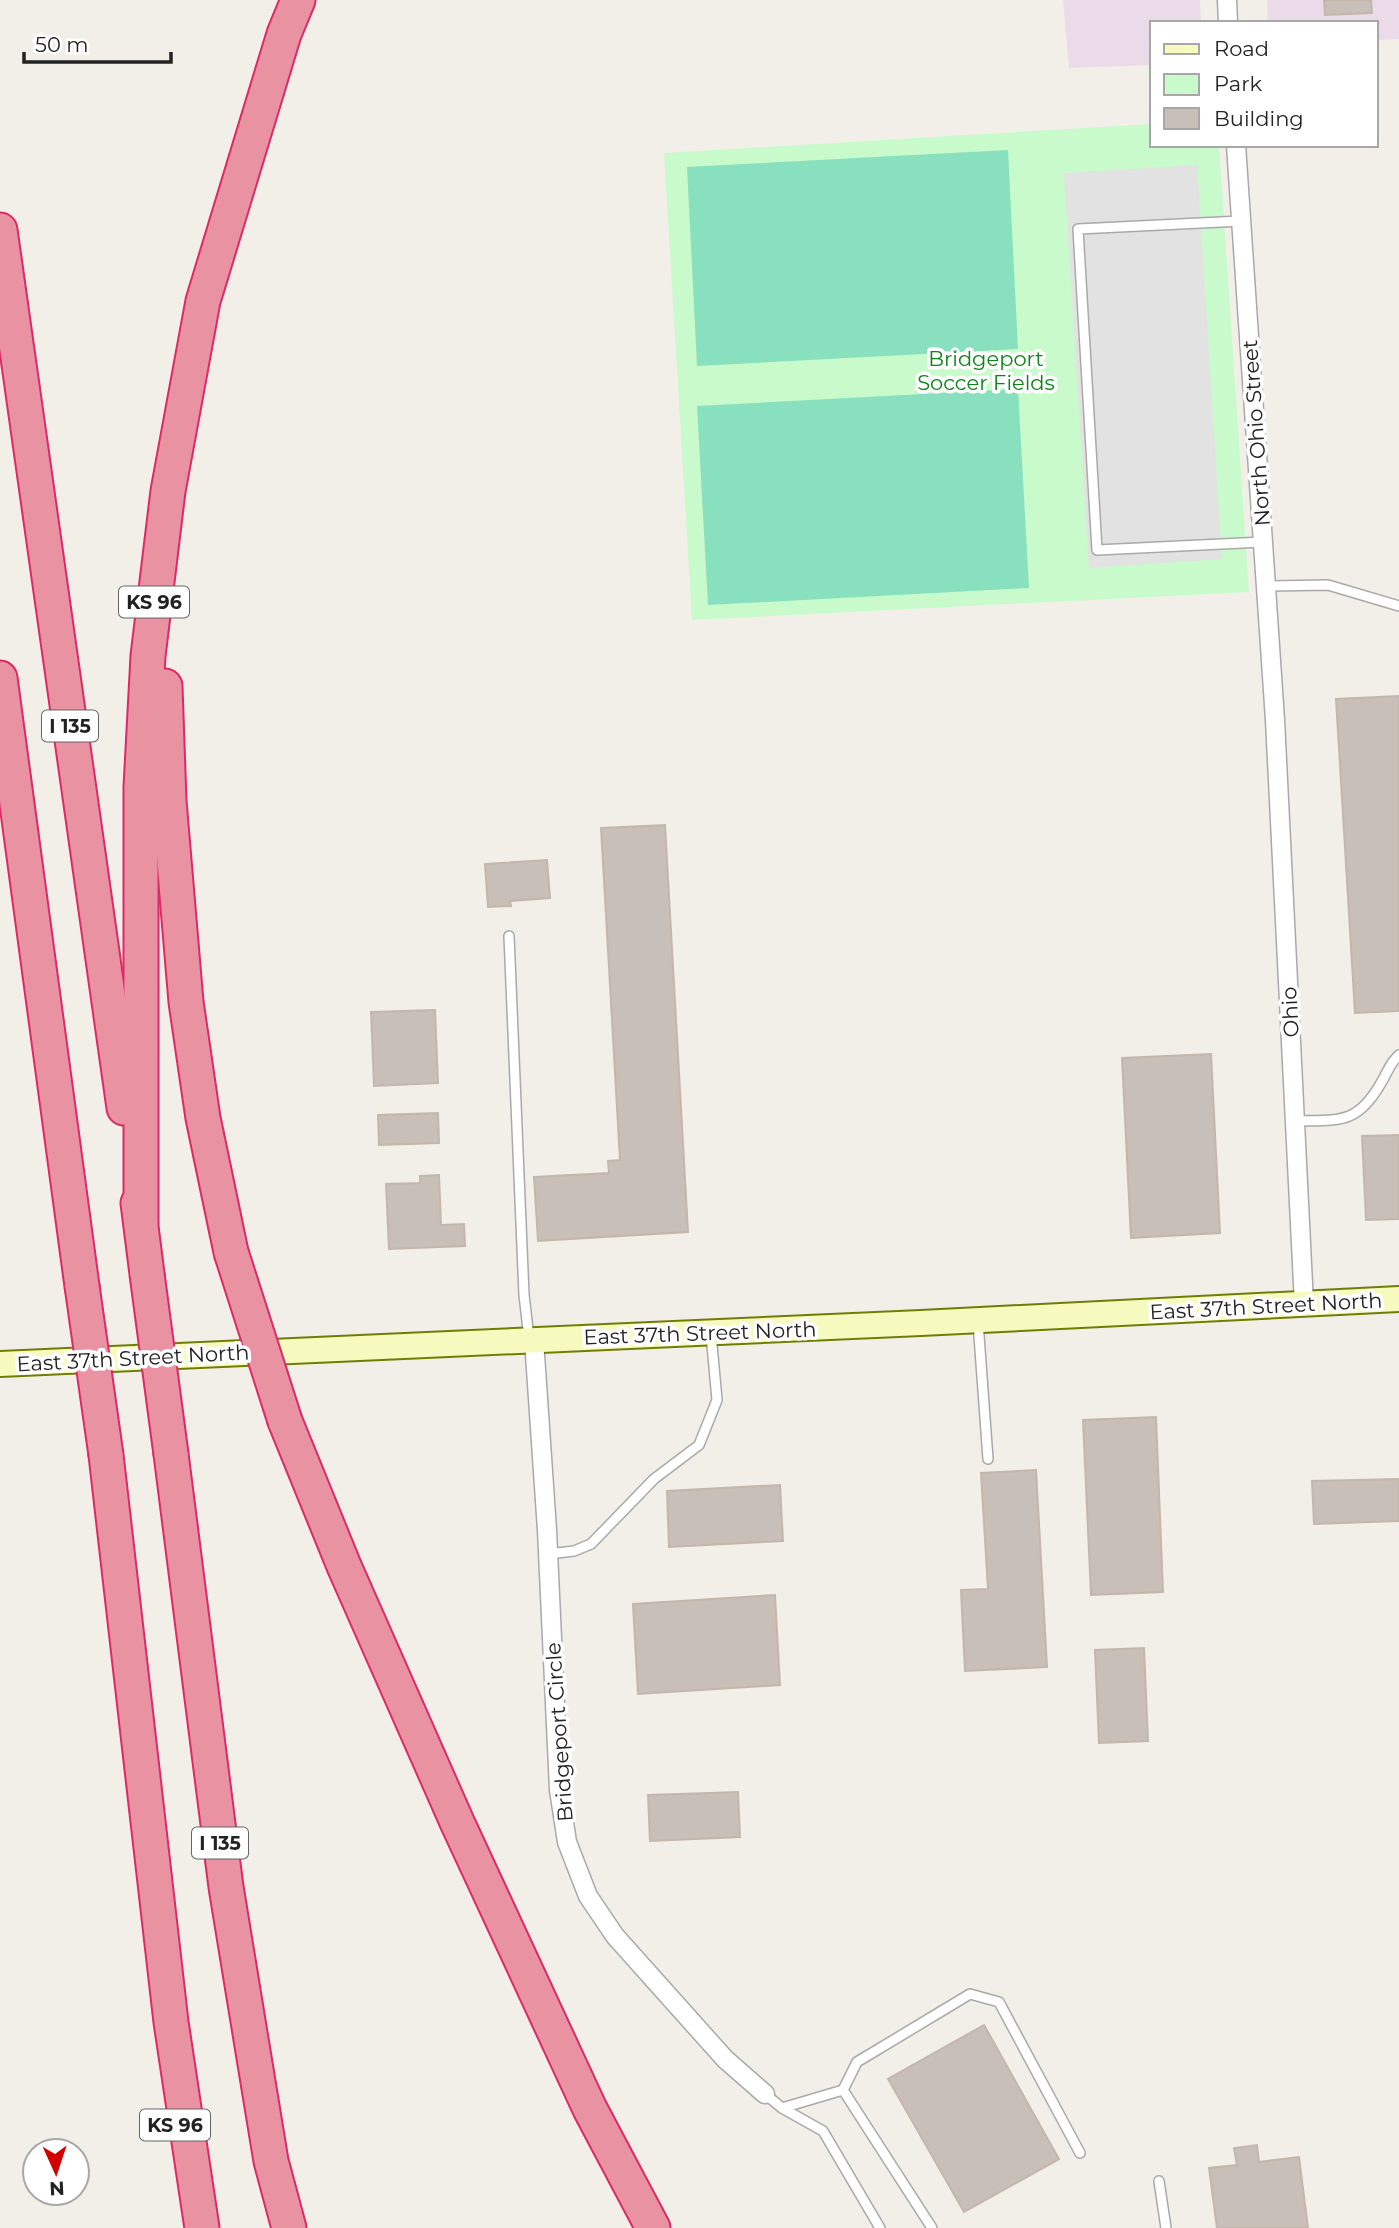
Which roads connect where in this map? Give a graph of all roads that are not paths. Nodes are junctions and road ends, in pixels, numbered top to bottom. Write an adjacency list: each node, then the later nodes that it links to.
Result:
1 (298, 0): 8 (highway, KS 96)
2 (1227, 0): 3 (street)
3 (1228, 21)
4 (1236, 147): 5 (street, North Ohio Street)
5 (1241, 221): 7 (street, North Ohio Street); 7 (lane)
6 (0, 230): 16 (highway, I 135)
7 (1263, 542): 9 (street, North Ohio Street)
8 (158, 576): 16 (highway, KS 96); 34 (highway, bridge)
9 (1266, 586): 10 (lane); 12 (street, North Ohio Street)
10 (1399, 606)
11 (0, 678): 25 (highway, bridge)
12 (1275, 720): 15 (street, Ohio)
13 (509, 936): 21 (lane)
14 (1399, 1055): 15 (lane)
15 (1295, 1121): 18 (street, Ohio)
16 (141, 1223): 33 (highway, I 135, bridge)
17 (1399, 1299): 18 (main road, East 37th Street North)
18 (1304, 1304): 19 (main road, East 37th Street North)
19 (978, 1320): 20 (main road, East 37th Street North); 23 (lane)
20 (711, 1332): 21 (main road, East 37th Street North); 24 (lane)
21 (532, 1340): 22 (main road, East 37th Street North); 24 (street, Bridgeport Circle)
22 (0, 1364)
23 (988, 1459)
24 (548, 1554): 27 (street, Bridgeport Circle)
25 (171, 2022): 31 (highway, KS 96); 32 (highway)
26 (843, 2090): 28 (lane); 29 (lane); 36 (lane)
27 (765, 2094): 28 (lane)
28 (782, 2108): 35 (lane)
29 (1080, 2153)
30 (1159, 2181): 37 (lane)
31 (180, 2228)
32 (202, 2228)
33 (289, 2228)
34 (653, 2228)
35 (880, 2228)
36 (932, 2228)
37 (1166, 2228)

